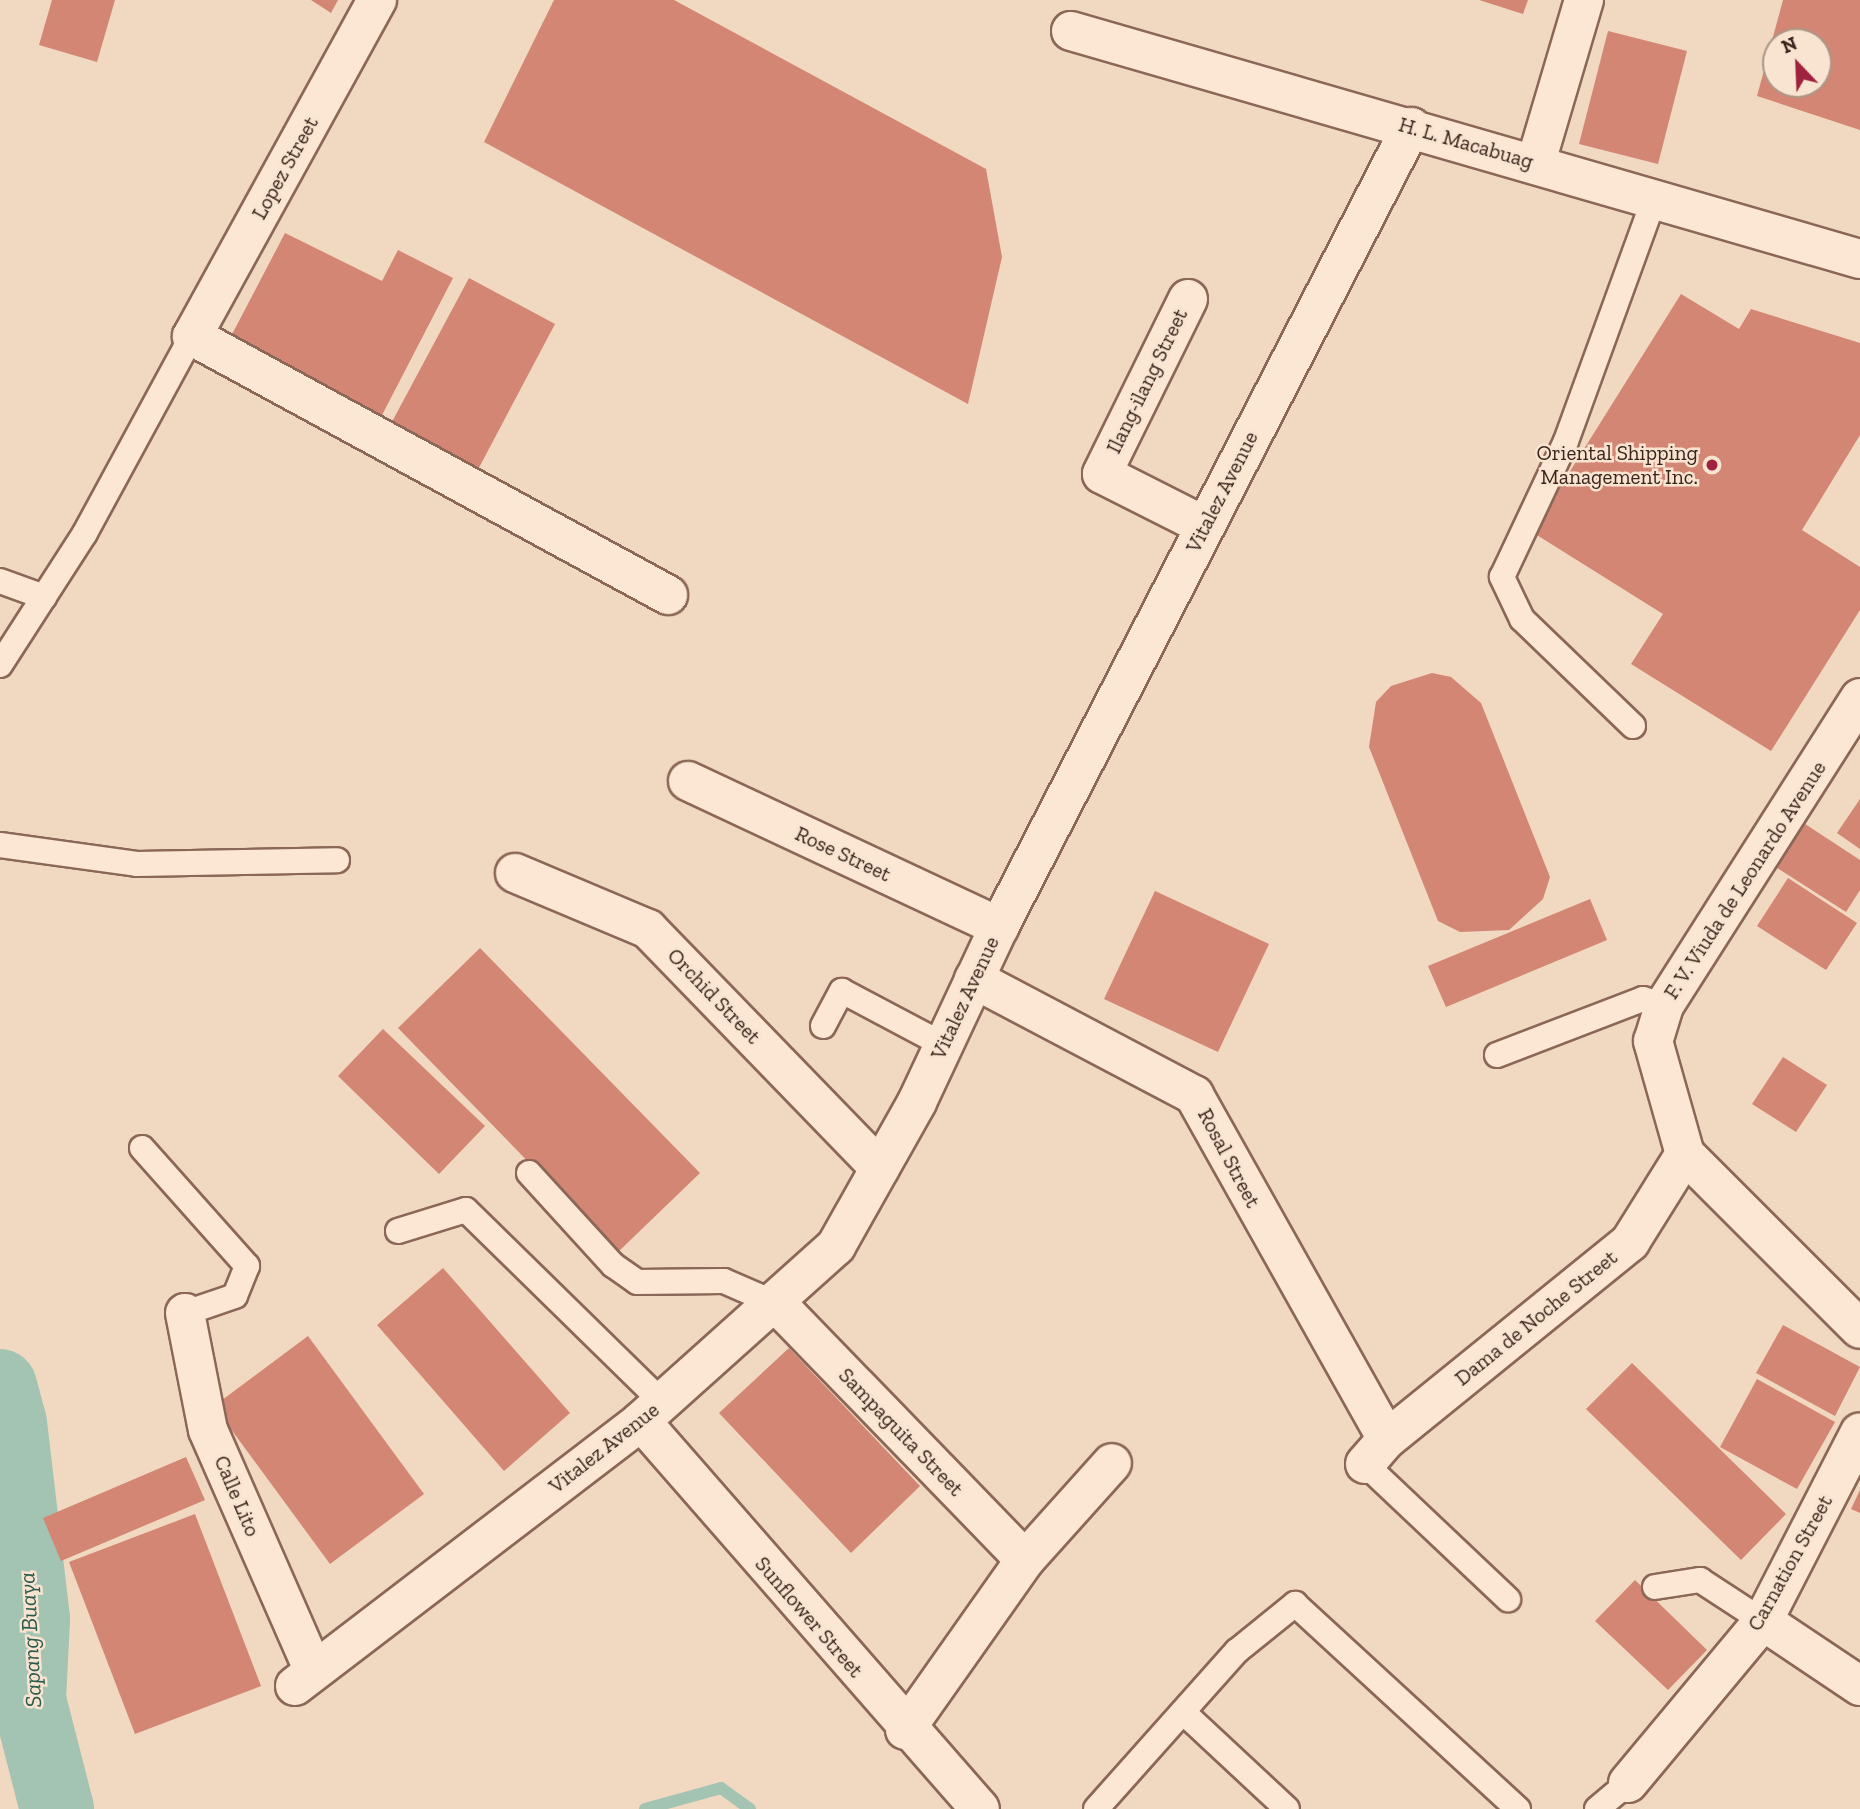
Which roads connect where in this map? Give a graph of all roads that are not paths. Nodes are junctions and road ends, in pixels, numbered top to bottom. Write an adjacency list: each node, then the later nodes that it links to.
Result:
1 (377, 0): 9 (street, Lopez Street)
2 (1584, 0): 5 (street)
3 (1071, 31): 4 (street, H. L. Macabuag)
4 (1411, 127): 5 (street, H. L. Macabuag); 10 (street, Vitalez Avenue)
5 (1536, 162): 6 (street, H. L. Macabuag)
6 (1654, 200): 7 (street, H. L. Macabuag); 16 (lane)
7 (1860, 259)
8 (1188, 299): 10 (street, Ilang-ilang Street)
9 (192, 336): 12 (street); 13 (lane)
10 (1205, 526): 21 (street, Vitalez Avenue)
11 (0, 581): 13 (lane)
12 (668, 596)
13 (44, 597): 14 (lane)
14 (0, 665)
15 (1860, 698): 23 (street, F. V. Viuda de Leonardo Avenue)
16 (1633, 726)
17 (688, 780): 21 (street, Rose Street)
18 (0, 845): 19 (lane)
19 (337, 860)
20 (515, 873): 29 (street, Orchid Street)
21 (999, 927): 22 (street, Vitalez Avenue)
22 (974, 979): 25 (street, Vitalez Avenue); 37 (street, Rosal Street)
23 (1664, 1006): 26 (lane); 28 (street, F. V. Viuda de Leonardo Avenue)
24 (823, 1026): 25 (lane)
25 (944, 1045): 29 (street, Vitalez Avenue)
26 (1497, 1055)
27 (142, 1148): 33 (lane)
28 (1685, 1154): 34 (street, F. V. Viuda de Leonardo Avenue); 37 (street, Dama de Noche Street)
29 (880, 1168): 32 (street, Vitalez Avenue)
30 (529, 1173): 32 (lane)
31 (398, 1231): 35 (lane)
32 (777, 1304): 35 (street, Vitalez Avenue); 39 (street, Sampaguita Street)
33 (185, 1313): 43 (street, Calle Lito)
34 (1860, 1329)
35 (652, 1411): 43 (street, Vitalez Avenue); 46 (street, Sunflower Street)
36 (1860, 1432): 42 (street, Carnation Street)
37 (1376, 1452): 41 (lane)
38 (1112, 1463): 39 (street)
39 (1025, 1560): 46 (street)
40 (1655, 1587): 42 (lane)
41 (1508, 1599)
42 (1763, 1621): 44 (street); 47 (street, Carnation Street)
43 (304, 1678)
44 (1860, 1686)
45 (1183, 1712): 49 (lane); 50 (lane); 51 (lane)
46 (905, 1730): 48 (street, Sunflower Street)
47 (1628, 1783): 52 (lane)
48 (980, 1809)
49 (1096, 1809)
50 (1287, 1809)
51 (1518, 1809)
52 (1597, 1809)

